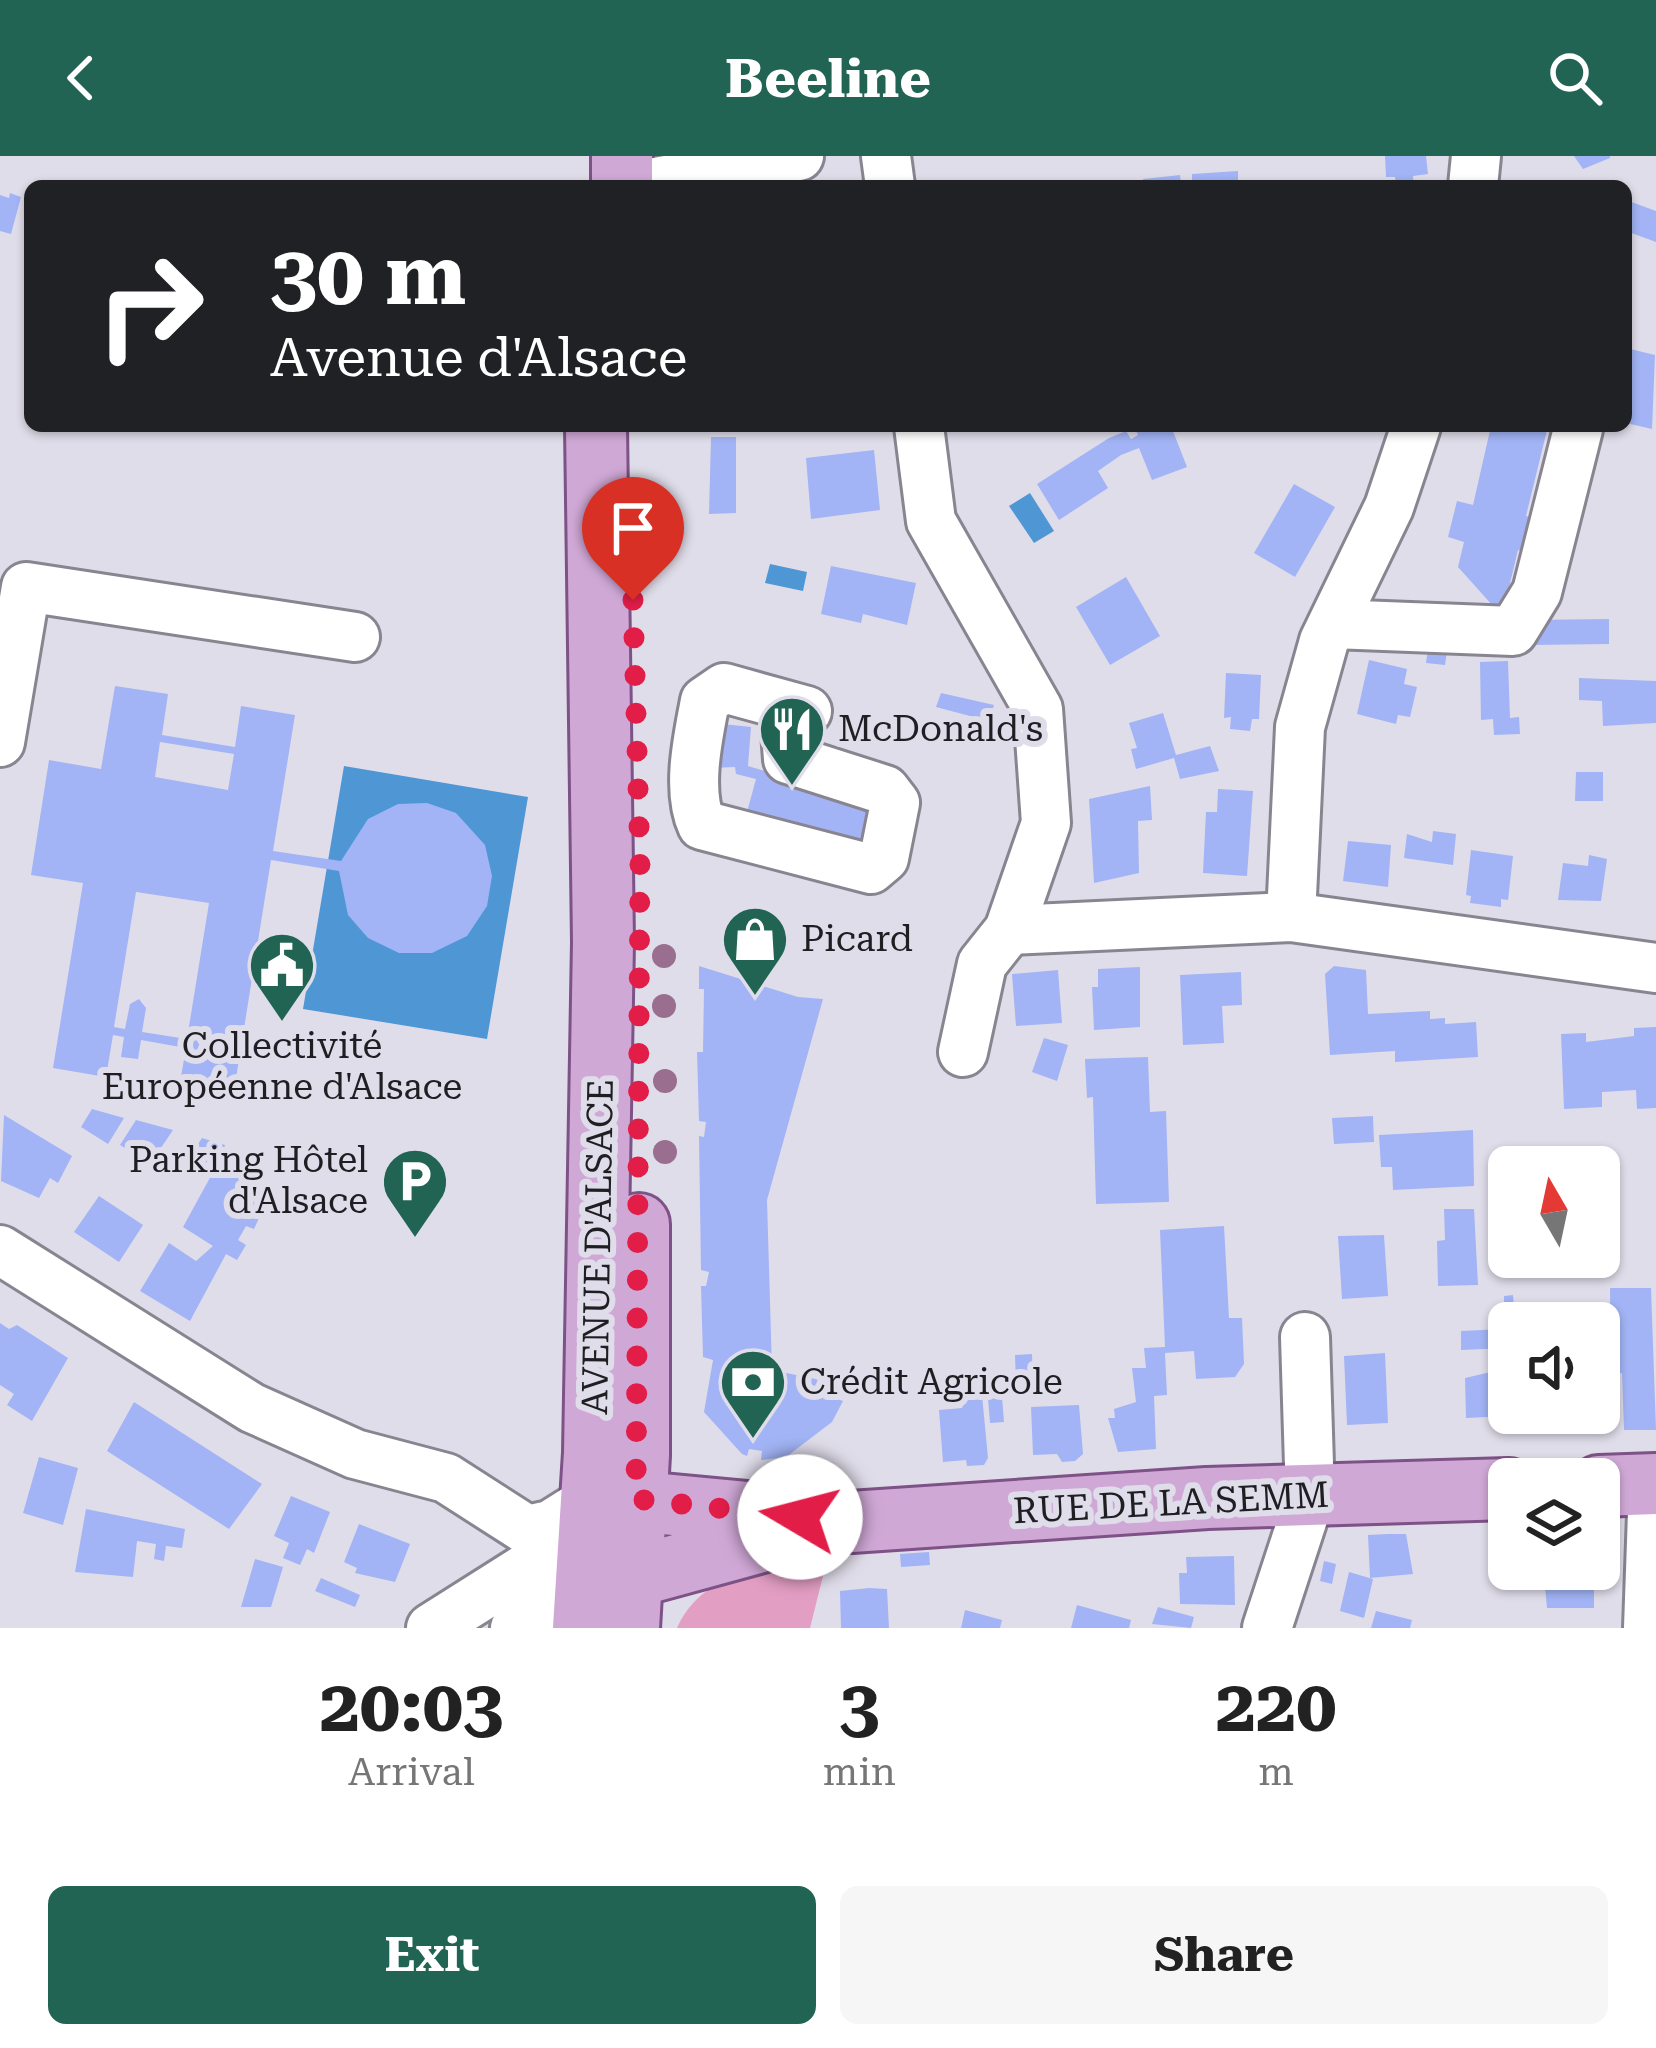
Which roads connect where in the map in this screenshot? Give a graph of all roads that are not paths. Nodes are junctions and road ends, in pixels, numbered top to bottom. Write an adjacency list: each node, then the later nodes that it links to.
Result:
1 (799, 156): 2 (street)
2 (666, 180)
3 (596, 432): 12 (main road, AVENUE D'ALSACE)
4 (629, 432): 12 (main road, AVENUE D'ALSACE)
5 (920, 432): 14 (street)
6 (1414, 432): 8 (street)
7 (1577, 432): 8 (street)
8 (1333, 624): 13 (street)
9 (356, 638): 11 (street)
10 (807, 711): 10 (street)
11 (2, 714)
12 (622, 864): 22 (main road, AVENUE D'ALSACE)
13 (1291, 917): 14 (street); 15 (street)
14 (1009, 930): 16 (street)
15 (1656, 968)
16 (963, 1052)
17 (0, 1250): 22 (street)
18 (1305, 1337): 21 (street)
19 (1636, 1485): 28 (street)
20 (1488, 1490): 21 (main road, RUE DE LA SEMM)
21 (1310, 1497): 23 (main road, RUE DE LA SEMM); 27 (street)
22 (615, 1498): 23 (main road, RUE DE LA SEMM); 24 (main road, AVENUE D'ALSACE); 25 (street)
23 (833, 1522): 24 (main road, RUE DE LA SEMM)
24 (608, 1602): 26 (street)
25 (431, 1628)
26 (515, 1628)
27 (1267, 1628)
28 (1648, 1628)

